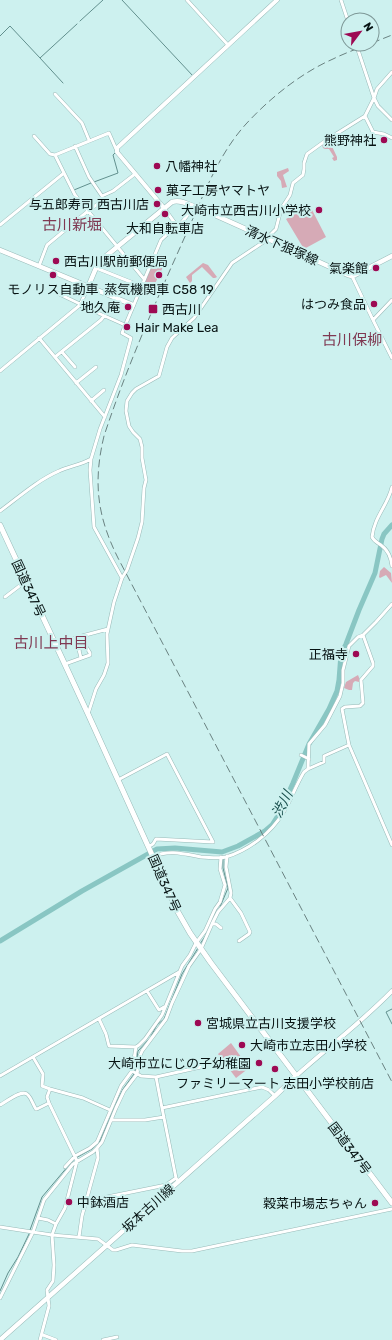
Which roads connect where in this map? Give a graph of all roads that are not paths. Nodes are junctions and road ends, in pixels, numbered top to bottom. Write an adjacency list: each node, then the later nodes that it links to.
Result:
1 (187, 0): 5 (street)
2 (277, 0): 5 (street)
3 (341, 0): 4 (street)
4 (345, 12)
5 (228, 45): 16 (street)
6 (359, 52): 9 (street)
7 (392, 72): 9 (street)
8 (55, 94): 14 (street)
9 (374, 98): 10 (street); 11 (street)
10 (365, 116): 13 (street); 26 (street)
11 (392, 120)
12 (34, 136): 17 (street)
13 (392, 138)
14 (89, 140): 15 (street); 16 (street)
15 (75, 146): 17 (street); 20 (street)
16 (117, 150): 19 (street)
17 (54, 155): 18 (street)
18 (64, 172): 23 (street); 24 (street)
19 (135, 174): 20 (street); 22 (street)
20 (102, 196): 23 (street)
21 (193, 206): 22 (main road, 清水下狼塚線); 25 (street); 26 (main road, 清水下狼塚線)
22 (164, 208): 25 (street); 27 (main road, 清水下狼塚線)
23 (88, 211): 27 (street); 30 (street)
24 (0, 225)
25 (177, 226): 33 (street)
26 (268, 239): 32 (main road, 清水下狼塚線); 60 (street)
27 (118, 247): 31 (main road, 清水下狼塚線); 33 (street)
28 (0, 250): 30 (main road)
29 (392, 256): 32 (main road)
30 (39, 266): 35 (main road)
31 (96, 268): 34 (street); 35 (main road, 清水下狼塚線)
32 (352, 276): 41 (street)
33 (144, 279): 34 (street)
34 (141, 286): 39 (street)
35 (88, 287): 38 (street); 39 (main road)
36 (57, 293): 38 (street)
37 (392, 300): 41 (street)
38 (80, 305): 40 (street); 43 (street)
39 (133, 305): 42 (street)
40 (104, 316): 42 (street); 44 (street)
41 (372, 320): 45 (street)
42 (125, 325): 54 (street)
43 (39, 338): 46 (street); 50 (street)
44 (62, 352): 46 (street); 48 (street)
45 (391, 355)
46 (55, 357): 51 (street)
47 (0, 365): 50 (street)
48 (75, 367)
49 (96, 367): 51 (street)
50 (1, 369)
51 (76, 383): 53 (street)
52 (104, 390): 53 (street)
53 (91, 401): 54 (street)
54 (105, 417): 55 (street)
55 (91, 459): 57 (street); 60 (street)
56 (392, 487): 59 (street)
57 (0, 511)
58 (0, 525): 61 (highway, 国道347号)
59 (392, 566)
60 (122, 578): 64 (street)
61 (26, 581): 62 (street); 66 (highway, 国道347号)
62 (5, 597)
63 (392, 604): 65 (street)
64 (108, 629): 66 (street); 69 (street)
65 (363, 635): 70 (street); 72 (street)
66 (56, 645): 68 (highway, 国道347号)
67 (81, 658): 68 (street)
68 (65, 664): 69 (highway, 国道347号)
69 (88, 714): 74 (highway, 国道347号)
70 (349, 745): 73 (street); 75 (street)
71 (301, 755): 72 (street)
72 (309, 759): 73 (street)
73 (308, 769): 78 (street)
74 (117, 780): 76 (highway, 国道347号); 76 (street)
75 (392, 845)
76 (149, 848): 77 (highway, 国道347号)
77 (153, 856): 78 (street); 83 (highway, 国道347号)
78 (224, 857): 79 (street); 83 (street)
79 (230, 898): 80 (street); 82 (street)
80 (212, 924): 81 (street); 83 (street)
81 (221, 928)
82 (239, 941)
83 (199, 946): 84 (street); 92 (street); 94 (highway, 国道347号)
84 (179, 972): 85 (street); 87 (street)
85 (147, 991): 87 (street); 88 (street)
86 (392, 991): 94 (street)
87 (164, 1007): 89 (street)
88 (99, 1019): 89 (street); 90 (street)
89 (136, 1047): 92 (street)
90 (33, 1057): 93 (street); 96 (street)
91 (201, 1067): 95 (street)
92 (134, 1073): 95 (street); 101 (street); 103 (street)
93 (0, 1076)
94 (296, 1076): 97 (main road, 坂本古川線); 109 (highway, 国道347号)
95 (156, 1077): 100 (street)
96 (50, 1089): 98 (street); 101 (street)
97 (275, 1096): 100 (street); 107 (main road, 坂本古川線)
98 (49, 1103): 99 (street); 105 (street)
99 (0, 1105)
100 (162, 1108): 102 (street)
101 (110, 1110): 103 (street)
102 (164, 1117): 103 (street); 107 (street)
103 (110, 1119): 104 (street); 105 (street)
104 (97, 1148): 105 (street); 108 (street)
105 (76, 1158): 106 (street); 111 (street); 112 (street)
106 (65, 1167)
107 (177, 1180): 108 (street); 117 (main road, 坂本古川線)
108 (87, 1201): 116 (street)
109 (392, 1203)
110 (392, 1209): 117 (street)
111 (38, 1218): 112 (street); 114 (street)
112 (56, 1224): 115 (street)
113 (0, 1227): 114 (street)
114 (31, 1232): 115 (street); 119 (street)
115 (52, 1235): 116 (street); 118 (street)
116 (79, 1237): 117 (street)
117 (106, 1245): 118 (main road, 坂本古川線)
118 (48, 1297): 120 (street); 122 (main road, 坂本古川線)
119 (0, 1298)
120 (42, 1335): 123 (street); 124 (street)
121 (118, 1337): 125 (street)
122 (0, 1340)
123 (40, 1340)
124 (56, 1340)
125 (102, 1340)

